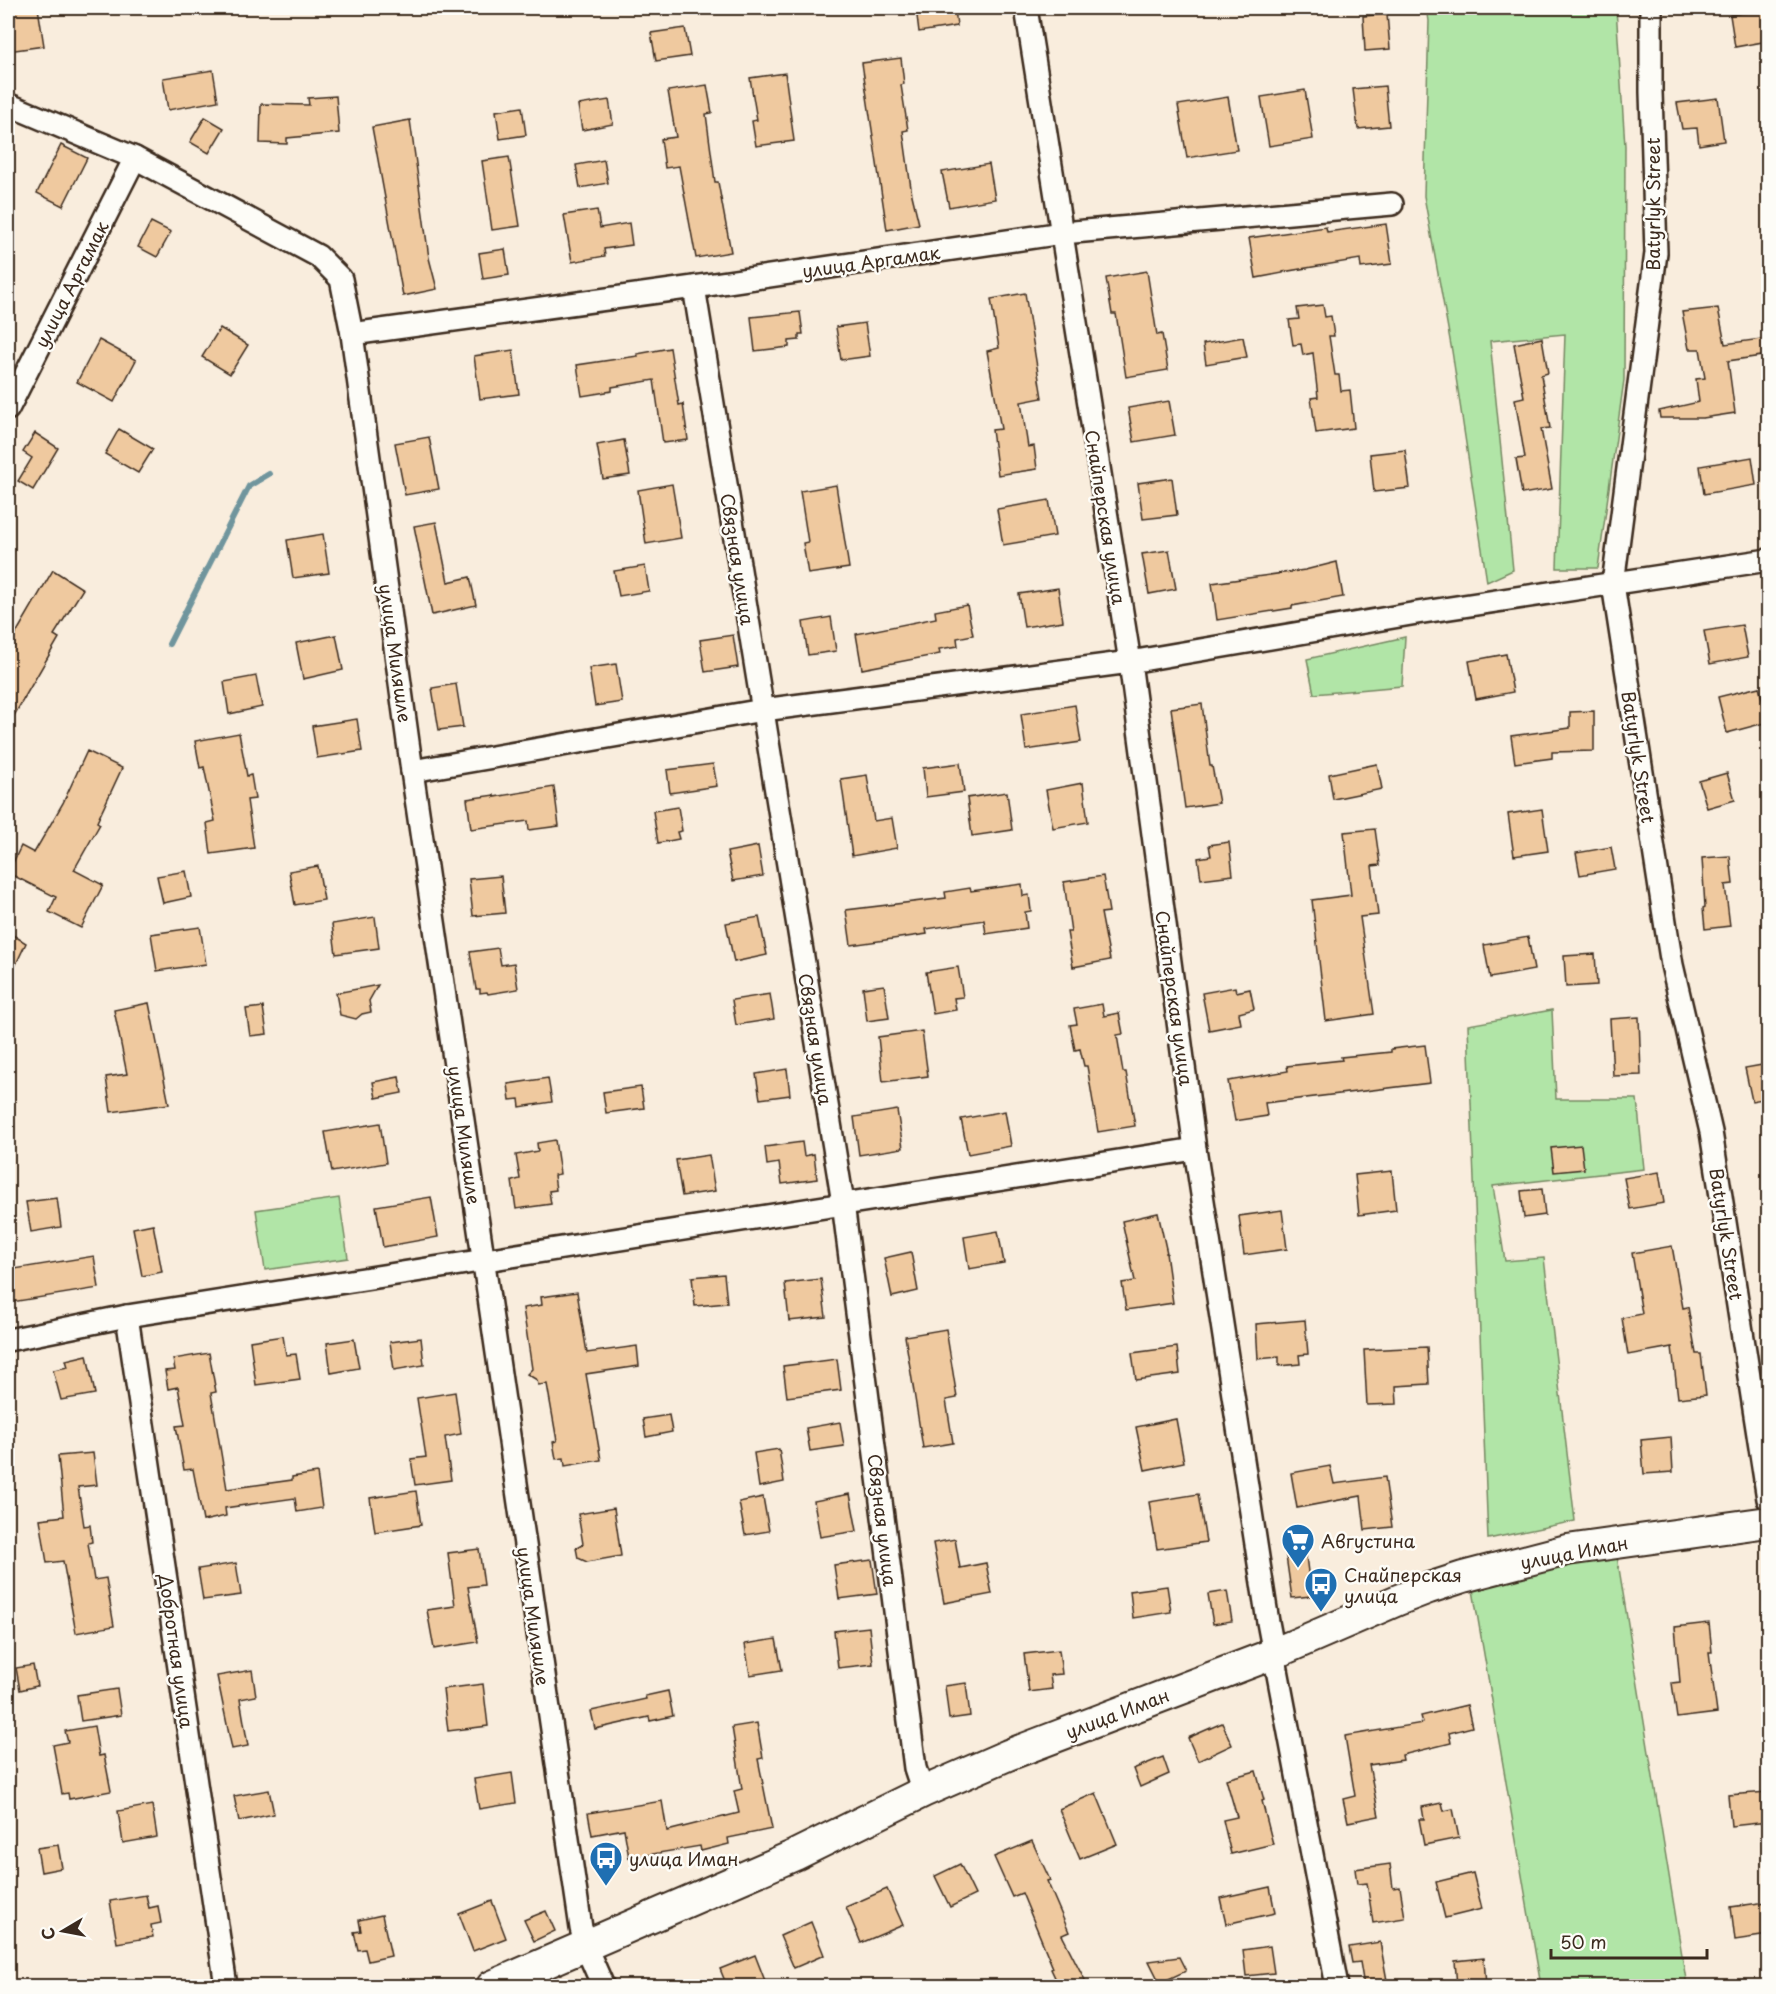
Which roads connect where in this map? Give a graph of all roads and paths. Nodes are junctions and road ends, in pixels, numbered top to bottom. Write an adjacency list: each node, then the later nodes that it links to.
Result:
1 (1026, 8): 6 (street, Снайперская улица)
2 (1651, 8): 11 (street, Batyrlyk Street)
3 (12, 106): 4 (street)
4 (135, 158): 8 (street, улица Миляшле); 9 (street, улица Аргамак)
5 (1392, 204): 6 (street, улица Аргамак)
6 (1062, 233): 7 (street, улица Аргамак); 12 (street, Снайперская улица)
7 (694, 287): 8 (street, улица Аргамак); 13 (street, Связная улица)
8 (352, 334): 14 (street, улица Миляшле)
9 (8, 409)
10 (1768, 560): 11 (street)
11 (1613, 584): 12 (street); 20 (street, Batyrlyk Street)
12 (1130, 662): 13 (street); 15 (street, Снайперская улица)
13 (763, 710): 14 (street); 16 (street, Связная улица)
14 (412, 771): 17 (street, улица Миляшле)
15 (1195, 1149): 16 (street); 22 (street, Снайперская улица)
16 (843, 1203): 17 (street); 23 (street, Связная улица)
17 (483, 1259): 18 (street); 24 (street, улица Миляшле)
18 (127, 1316): 19 (street); 25 (street, Добротная улица)
19 (8, 1340)
20 (1768, 1499)
21 (1768, 1522): 22 (street, улица Иман)
22 (1274, 1654): 23 (street, улица Иман); 28 (street, Снайперская улица)
23 (922, 1792): 24 (street, улица Иман)
24 (585, 1945): 26 (street, улица Иман); 27 (street, улица Миляшле)
25 (226, 1986)
26 (492, 1986)
27 (603, 1986)
28 (1337, 1986)

